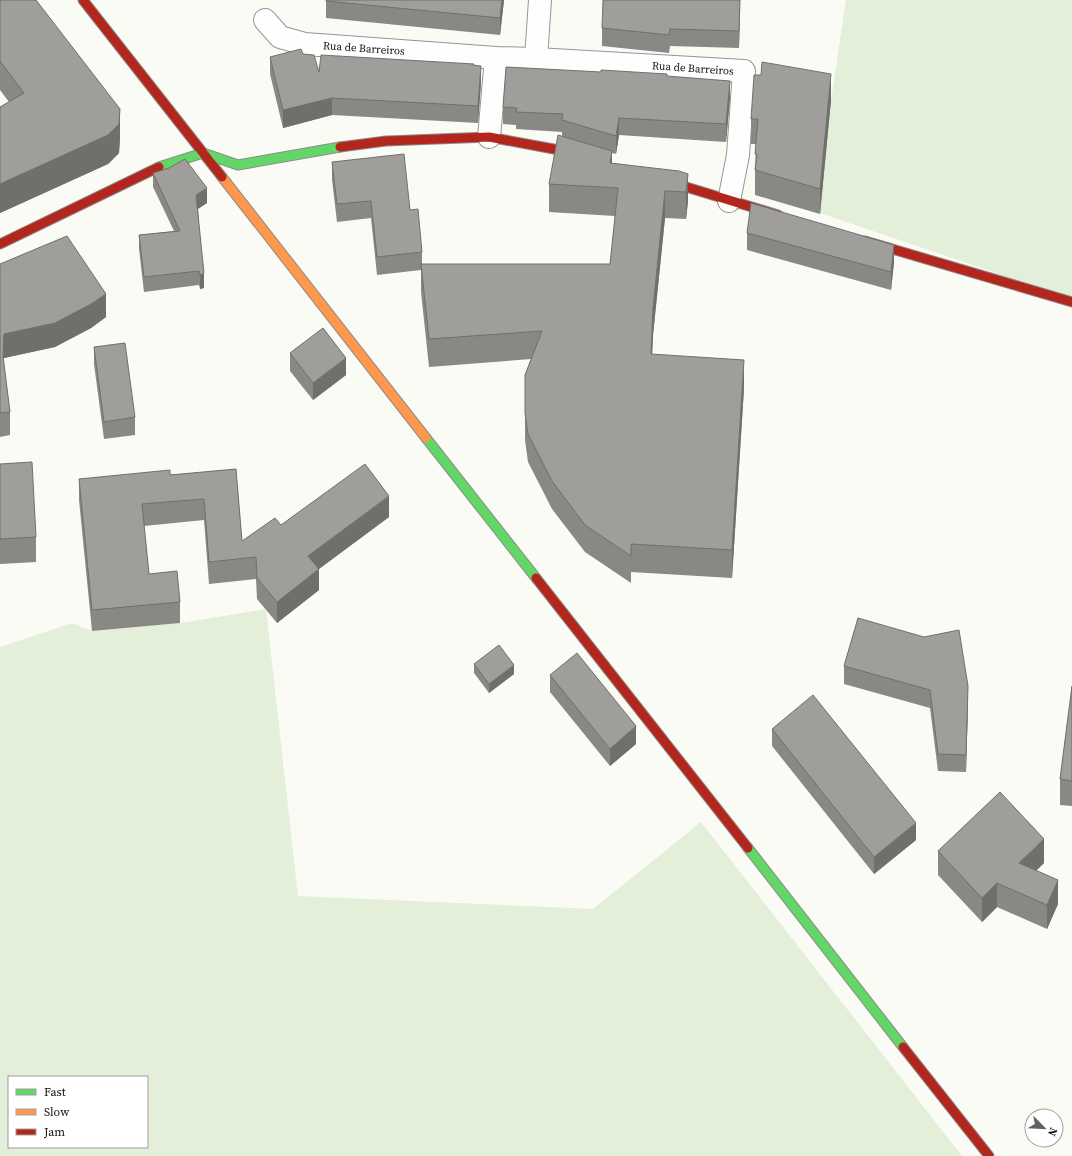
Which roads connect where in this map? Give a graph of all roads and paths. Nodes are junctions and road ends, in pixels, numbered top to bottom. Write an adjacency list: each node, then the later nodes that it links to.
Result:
1 (83, 0): 7 (main road)
2 (540, 0): 5 (street)
3 (265, 20): 4 (street, Rua de Barreiros)
4 (496, 58): 5 (street, Rua de Barreiros); 6 (street)
5 (536, 59): 10 (street, Rua de Barreiros)
6 (489, 137): 7 (main road); 8 (main road)
7 (203, 153): 13 (main road); 15 (main road)
8 (597, 160)
9 (649, 176): 10 (main road)
10 (729, 201): 11 (main road)
11 (790, 219)
12 (859, 239): 14 (main road)
13 (0, 244)
14 (1072, 302)
15 (988, 1156)

